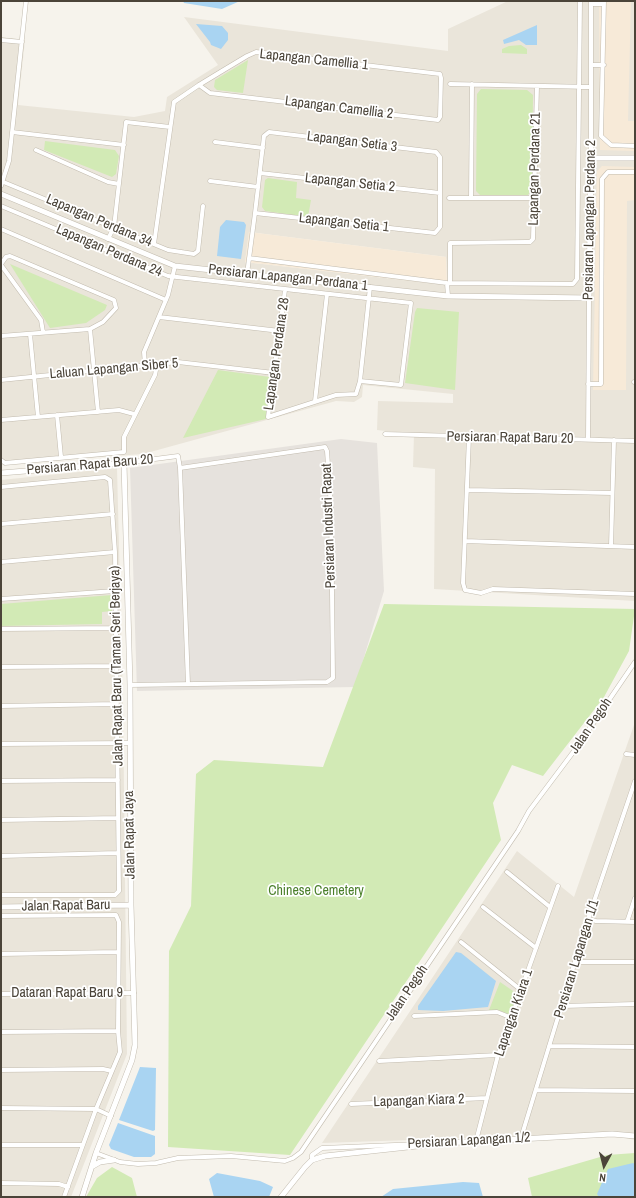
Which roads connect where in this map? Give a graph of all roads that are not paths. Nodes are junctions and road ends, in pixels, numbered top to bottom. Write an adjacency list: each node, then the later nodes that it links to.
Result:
1 (26, 1): 6 (street)
2 (580, 1): 14 (street)
3 (604, 2): 4 (street); 8 (street)
4 (591, 3): 7 (street, Persiaran Lapangan Perdana 2)
5 (1, 40): 6 (street)
6 (22, 42): 17 (street)
7 (591, 65): 8 (street); 15 (street, Persiaran Lapangan Perdana 2)
8 (604, 65): 20 (street)
9 (442, 78): 12 (street, Lapangan Camellia 1); 12 (street, Lapangan Camellia 2)
10 (450, 84): 11 (street)
11 (472, 84): 13 (street); 34 (street)
12 (199, 86): 16 (street, Lapangan Camellia 1)
13 (536, 86): 14 (street); 35 (street, Lapangan Perdana 21)
14 (579, 86): 15 (street); 48 (street)
15 (591, 87): 23 (street, Persiaran Lapangan Perdana 2)
16 (170, 127): 19 (street); 42 (street, Lapangan Camellia 1)
17 (12, 132): 19 (street); 28 (street)
18 (214, 142): 21 (street)
19 (124, 145): 29 (street)
20 (635, 146)
21 (263, 148): 26 (street); 31 (street, Lapangan Setia 3)
22 (36, 150): 29 (street)
23 (591, 158): 24 (street); 53 (street, Persiaran Lapangan Perdana 2)
24 (635, 158)
25 (635, 172): 69 (street)
26 (260, 173): 30 (street); 31 (street, Lapangan Setia 2)
27 (210, 181): 30 (street)
28 (2, 183): 39 (street, Lapangan Perdana 34)
29 (119, 184): 39 (street)
30 (258, 187): 38 (street)
31 (440, 193): 38 (street, Lapangan Setia 1)
32 (1, 194): 41 (street, Persiaran Lapangan Perdana 1)
33 (449, 198): 34 (street)
34 (471, 198): 35 (street)
35 (535, 198): 48 (street, Lapangan Perdana 21)
36 (1, 206): 47 (street, Lapangan Perdana 24)
37 (203, 206): 42 (street, Lapangan Perdana 34)
38 (255, 213): 43 (street)
39 (114, 227): 41 (street); 42 (street, Lapangan Perdana 34)
40 (1, 229): 54 (street)
41 (108, 239): 45 (street, Persiaran Lapangan Perdana 1)
42 (154, 244)
43 (249, 258): 46 (street); 48 (street)
44 (1, 265): 57 (street); 59 (street)
45 (175, 266): 46 (street, Persiaran Lapangan Perdana 1); 47 (street)
46 (247, 274): 49 (street, Persiaran Lapangan Perdana 1)
47 (173, 276): 50 (street, Lapangan Perdana 24); 54 (street)
48 (449, 283): 52 (street)
49 (370, 287): 52 (street, Persiaran Lapangan Perdana 1); 55 (street)
50 (285, 290): 51 (street, Lapangan Perdana 24); 58 (street, Lapangan Perdana 28)
51 (327, 294): 55 (street, Lapangan Perdana 24); 70 (street)
52 (448, 296): 53 (street, Persiaran Lapangan Perdana 1)
53 (589, 298): 69 (street, Persiaran Lapangan Perdana 2)
54 (166, 300): 56 (street)
55 (370, 300): 68 (street); 68 (street, Lapangan Perdana 24)
56 (159, 317): 58 (street); 62 (street)
57 (90, 328): 59 (street); 64 (street)
58 (280, 331): 65 (street, Lapangan Perdana 28)
59 (43, 332): 60 (street)
60 (30, 334): 61 (street); 66 (street)
61 (1, 336)
62 (145, 365): 63 (street, Laluan Lapangan Siber 5); 64 (street, Laluan Lapangan Siber 5)
63 (157, 365): 65 (street, Laluan Lapangan Siber 5); 72 (street)
64 (94, 370): 66 (street, Laluan Lapangan Siber 5); 71 (street)
65 (274, 373): 70 (street, Lapangan Perdana 28)
66 (34, 376): 67 (street, Laluan Lapangan Siber 5); 74 (street)
67 (1, 380)
68 (360, 381): 70 (street)
69 (588, 384): 78 (street, Persiaran Lapangan Perdana 2)
70 (315, 401)
71 (98, 412): 72 (street); 73 (street)
72 (134, 414): 81 (street)
73 (58, 415): 74 (street); 81 (street)
74 (38, 417): 75 (street)
75 (1, 420)
76 (385, 434): 77 (street, Persiaran Rapat Baru 20)
77 (469, 437): 78 (street, Persiaran Rapat Baru 20); 87 (street)
78 (588, 439): 79 (street, Persiaran Rapat Baru 20)
79 (614, 440): 80 (street, Persiaran Rapat Baru 20); 88 (street)
80 (635, 440)
81 (61, 457): 82 (street)
82 (1, 460)
83 (124, 463): 84 (street, Persiaran Rapat Baru 20); 85 (street, Persiaran Rapat Baru 20); 105 (street, Jalan Rapat Jaya)
84 (180, 468): 104 (street); 104 (street, Persiaran Industri Rapat)
85 (1, 473)
86 (1, 487): 89 (street, Jalan Rapat Baru (Taman Seri Berjaya))
87 (468, 490): 88 (street); 91 (street)
88 (612, 493): 92 (street)
89 (113, 514): 90 (street); 94 (street, Jalan Rapat Baru (Taman Seri Berjaya))
90 (1, 524)
91 (465, 541): 92 (street); 97 (street)
92 (611, 546): 93 (street)
93 (635, 547)
94 (115, 552): 95 (street); 96 (street, Jalan Rapat Baru (Taman Seri Berjaya))
95 (1, 562)
96 (115, 591): 98 (street); 99 (street, Jalan Rapat Baru (Taman Seri Berjaya))
97 (635, 594)
98 (1, 599)
99 (116, 628): 100 (street); 102 (street, Jalan Rapat Baru (Taman Seri Berjaya))
100 (1, 629)
101 (635, 662): 168 (street, Jalan Pegoh)
102 (117, 666): 103 (street); 106 (street, Jalan Rapat Baru (Taman Seri Berjaya))
103 (1, 667)
104 (188, 684): 105 (street, Persiaran Industri Rapat)
105 (130, 685): 109 (street, Jalan Rapat Jaya)
106 (117, 704): 107 (street); 108 (street, Jalan Rapat Baru (Taman Seri Berjaya))
107 (1, 706)
108 (118, 743): 109 (street); 110 (street); 113 (street, Jalan Rapat Baru (Taman Seri Berjaya))
109 (129, 743): 124 (street, Jalan Rapat Jaya)
110 (1, 744)
111 (626, 754): 112 (street)
112 (635, 755)
113 (118, 780): 114 (street); 116 (street, Jalan Rapat Baru (Taman Seri Berjaya))
114 (1, 781)
115 (635, 781): 129 (street, Persiaran Lapangan 1/1)
116 (118, 818): 117 (street); 118 (street, Jalan Rapat Baru (Taman Seri Berjaya))
117 (1, 820)
118 (118, 853): 119 (street); 122 (street, Jalan Rapat Baru (Taman Seri Berjaya))
119 (1, 856)
120 (507, 872): 127 (street)
121 (558, 886): 127 (street, Lapangan Kiara 1)
122 (1, 895)
123 (635, 898): 130 (street)
124 (131, 905): 125 (street, Jalan Rapat Baru); 140 (street, Jalan Rapat Jaya)
125 (1, 907)
126 (483, 907): 133 (street)
127 (550, 907): 133 (street, Lapangan Kiara 1)
128 (1, 916): 134 (street, Jalan Rapat Baru)
129 (588, 919): 130 (street); 136 (street, Persiaran Lapangan 1/1)
130 (627, 922): 131 (street)
131 (635, 922)
132 (461, 942): 138 (street)
133 (536, 948): 138 (street, Lapangan Kiara 1)
134 (118, 952): 135 (street); 139 (street)
135 (1, 954)
136 (576, 962): 137 (street); 143 (street, Persiaran Lapangan 1/1)
137 (635, 962)
138 (521, 990): 145 (street, Lapangan Kiara 1)
139 (118, 992): 140 (street, Dataran Rapat Baru 9); 141 (street, Dataran Rapat Baru 9); 146 (street)
140 (134, 993): 160 (street, Jalan Rapat Jaya)
141 (1, 994)
142 (635, 1004): 143 (street)
143 (563, 1006): 148 (street, Persiaran Lapangan 1/1)
144 (414, 1016): 145 (street)
145 (512, 1018): 150 (street, Lapangan Kiara 1)
146 (118, 1031): 147 (street); 153 (street)
147 (1, 1032)
148 (550, 1046): 149 (street); 154 (street, Persiaran Lapangan 1/1)
149 (635, 1047)
150 (498, 1055): 151 (street); 156 (street, Lapangan Kiara 1)
151 (379, 1061)
152 (1, 1070): 153 (street)
153 (112, 1072): 159 (street)
154 (536, 1090): 155 (street); 162 (street, Persiaran Lapangan 1/1)
155 (635, 1090)
156 (487, 1098): 157 (street, Lapangan Kiara 2); 163 (street, Lapangan Kiara 1)
157 (351, 1104)
158 (1, 1108): 159 (street)
159 (96, 1109): 160 (street); 166 (street)
160 (111, 1116): 167 (street, Jalan Rapat Jaya)
161 (635, 1136): 162 (street, Persiaran Lapangan 1/2)
162 (521, 1138): 163 (street, Persiaran Lapangan 1/2)
163 (476, 1141): 164 (street, Persiaran Lapangan 1/2)
164 (446, 1143): 169 (street); 169 (street, Persiaran Lapangan 1/2)
165 (1, 1145): 166 (street)
166 (82, 1145): 172 (street)
167 (96, 1153): 168 (street, Jalan Pegoh); 170 (street, Jalan Rapat Jaya)
168 (114, 1160): 170 (street)
169 (312, 1160): 175 (street)
170 (93, 1166): 174 (street, Jalan Rapat Jaya)
171 (1, 1183): 172 (street)
172 (68, 1187): 173 (street)
173 (64, 1197)
174 (82, 1197)
175 (281, 1197)

